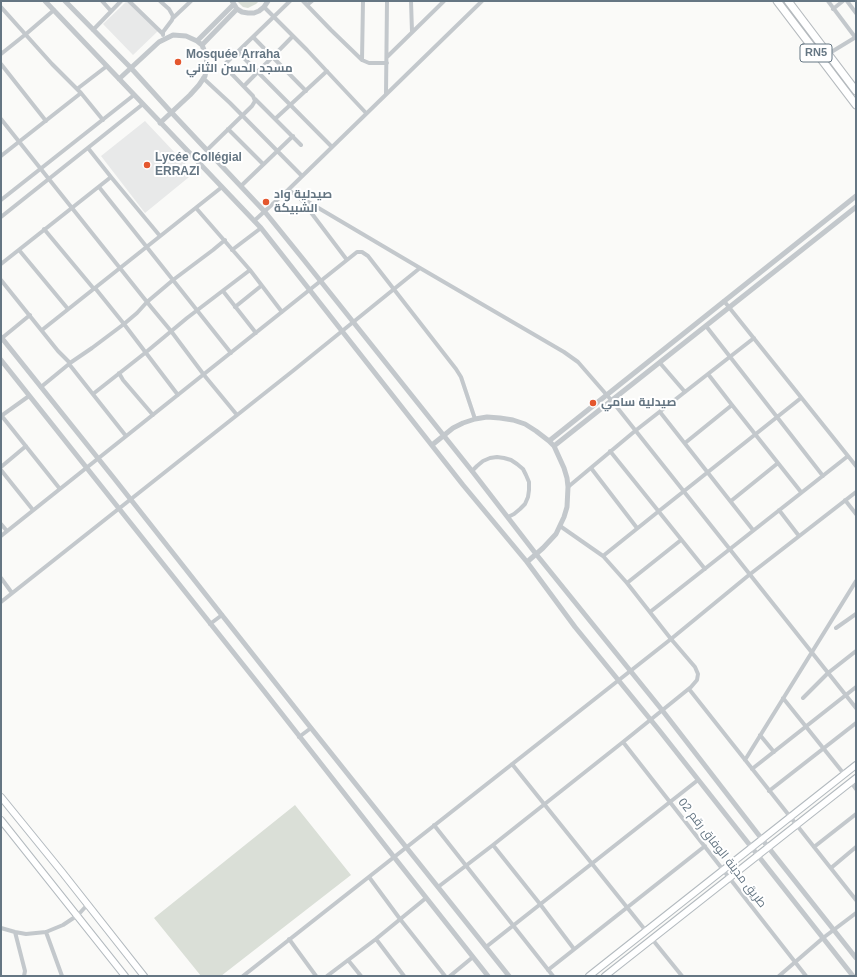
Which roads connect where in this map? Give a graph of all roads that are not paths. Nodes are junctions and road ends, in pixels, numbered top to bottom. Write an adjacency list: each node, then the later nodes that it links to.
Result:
1 (46, 1): 27 (street)
2 (65, 1): 32 (street)
3 (102, 1): 28 (street)
4 (121, 1): 28 (street)
5 (129, 1): 36 (street)
6 (160, 1): 31 (street)
7 (268, 1): 25 (street)
8 (290, 1): 30 (street)
9 (304, 1): 23 (street)
10 (312, 1): 23 (street)
11 (362, 1): 46 (street)
12 (387, 1): 45 (street)
13 (411, 1): 33 (street)
14 (444, 1): 33 (street)
15 (482, 1): 60 (street)
16 (777, 1): 65 (main road, RN5)
17 (788, 1): 43 (main road, RN5)
18 (828, 1): 26 (street)
19 (844, 1): 26 (street)
20 (847, 1): 29 (street)
21 (189, 2): 31 (street)
22 (234, 5): 25 (street); 39 (street); 40 (street)
23 (307, 5): 46 (street)
24 (1, 7): 34 (street)
25 (264, 7): 30 (street)
26 (834, 9): 38 (street)
27 (54, 10): 34 (street); 49 (street)
28 (111, 11): 32 (street)
29 (856, 13)
30 (274, 17): 35 (street); 37 (street)
31 (173, 18): 36 (street)
32 (93, 30): 50 (street)
33 (412, 32): 45 (street)
34 (26, 34): 42 (street); 56 (street)
35 (293, 36): 44 (street); 51 (street)
36 (163, 37): 39 (street); 50 (street)
37 (253, 37): 41 (street); 44 (street)
38 (856, 37): 43 (street)
39 (197, 41): 40 (street)
40 (202, 45): 53 (street)
41 (238, 52): 52 (street); 55 (street)
42 (1, 54)
43 (828, 54): 58 (main road, RN5)
44 (273, 57): 52 (street); 57 (street)
45 (387, 57): 47 (street)
46 (362, 60): 47 (street)
47 (387, 63): 60 (street)
48 (1, 64): 72 (street)
49 (107, 66): 54 (street); 56 (street)
50 (131, 68): 54 (street); 66 (street)
51 (327, 71): 57 (street); 67 (street)
52 (258, 72): 55 (street); 64 (street)
53 (203, 78): 66 (street); 68 (street)
54 (119, 79): 61 (street)
55 (244, 86): 62 (street)
56 (77, 89): 59 (street)
57 (306, 91): 64 (street)
58 (856, 91)
59 (81, 94): 71 (street); 72 (street)
60 (386, 94): 67 (street)
61 (134, 95): 63 (street); 71 (street)
62 (255, 99): 68 (street); 70 (street)
63 (143, 104): 73 (street); 79 (street)
64 (291, 105): 70 (street); 78 (street)
65 (856, 105)
66 (171, 112): 73 (street); 80 (street)
67 (366, 113): 78 (street)
68 (242, 115): 74 (street); 81 (street)
69 (1, 118): 76 (street)
70 (275, 119): 75 (street)
71 (103, 120): 84 (street)
72 (46, 121): 76 (street)
73 (160, 123): 90 (street)
74 (228, 129): 80 (street); 83 (street)
75 (293, 136): 77 (street); 81 (street)
76 (20, 142): 82 (street); 84 (street)
77 (301, 145)
78 (332, 147): 85 (street)
79 (88, 148): 86 (street); 87 (street)
80 (207, 150): 88 (street)
81 (278, 151): 83 (street); 85 (street)
82 (1, 156)
83 (263, 164): 88 (street)
84 (41, 169): 87 (street); 94 (street)
85 (302, 176): 91 (street)
86 (111, 177): 89 (street); 103 (street)
87 (49, 179): 96 (street); 99 (street)
88 (241, 186): 98 (street)
89 (99, 187): 96 (street); 105 (street)
90 (222, 187): 97 (street); 100 (street)
91 (288, 190): 92 (street); 98 (street)
92 (298, 196): 108 (street); 111 (street)
93 (856, 196): 121 (street)
94 (1, 200)
95 (856, 207): 124 (street)
96 (72, 208): 102 (street); 110 (street)
97 (196, 208): 103 (street); 104 (street)
98 (265, 212): 100 (street); 115 (street)
99 (1, 217)
100 (254, 221): 101 (street)
101 (260, 228): 107 (street); 119 (street)
102 (44, 229): 106 (street); 117 (street)
103 (160, 236): 105 (street)
104 (225, 240): 107 (street); 114 (street)
105 (147, 247): 110 (street); 114 (street)
106 (19, 250): 109 (street); 125 (street)
107 (232, 250): 112 (street)
108 (347, 260): 115 (street); 118 (street)
109 (1, 264)
110 (120, 268): 117 (street); 122 (street)
111 (420, 268): 118 (street); 151 (street)
112 (250, 270): 116 (street); 120 (street)
113 (1, 280): 128 (street)
114 (173, 280): 122 (street); 126 (street)
115 (321, 281): 119 (street); 129 (street)
116 (262, 286): 123 (street); 127 (street)
117 (94, 289): 125 (street); 130 (street)
118 (394, 289): 129 (street); 161 (street)
119 (310, 290): 127 (street); 134 (street)
120 (223, 291): 123 (street); 126 (street)
121 (724, 301): 124 (street); 151 (street)
122 (147, 302): 130 (street); 133 (street)
123 (235, 307): 135 (street)
124 (729, 307): 131 (street); 137 (street)
125 (68, 309): 132 (street)
126 (197, 311): 133 (street); 139 (street)
127 (282, 312): 135 (street)
128 (30, 315): 132 (street); 136 (street)
129 (353, 321): 134 (street); 163 (street)
130 (124, 324): 138 (street); 143 (street)
131 (706, 326): 140 (street); 142 (street)
132 (42, 330): 143 (street)
133 (171, 331): 138 (street); 145 (street)
134 (341, 331): 159 (street); 168 (street)
135 (256, 333): 139 (street)
136 (1, 337): 147 (street)
137 (754, 338): 140 (street); 153 (street)
138 (145, 353): 144 (street); 150 (street)
139 (231, 353): 145 (street)
140 (730, 357): 146 (street); 160 (street)
141 (1, 360): 152 (street)
142 (660, 363): 148 (street); 154 (street)
143 (69, 364): 147 (street); 149 (street)
144 (119, 373): 149 (street); 158 (street)
145 (204, 374): 150 (street); 159 (street)
146 (708, 374): 148 (street); 155 (street)
147 (41, 388): 173 (street)
148 (685, 392): 156 (street)
149 (93, 394): 165 (street)
150 (178, 395): 158 (street)
151 (606, 395): 154 (street); 166 (street)
152 (29, 396): 157 (street); 176 (street)
153 (801, 398): 160 (street); 172 (street)
154 (612, 401): 162 (street); 170 (street)
155 (732, 405): 164 (street); 167 (street)
156 (660, 412): 162 (street); 167 (street)
157 (1, 415): 169 (street)
158 (153, 415): 165 (street)
159 (237, 415): 187 (street)
160 (777, 418): 164 (street); 181 (street)
161 (475, 419): 163 (street); 166 (street)
162 (635, 431): 171 (street); 184 (street)
163 (444, 435): 168 (street); 179 (street)
164 (756, 435): 174 (street); 180 (street)
165 (126, 436): 173 (street)
166 (549, 441): 170 (street)
167 (685, 443): 180 (street)
168 (432, 444): 207 (street)
169 (26, 446): 178 (street); 183 (street)
170 (554, 446): 182 (street)
171 (610, 452): 177 (street); 193 (street)
172 (848, 456): 175 (street); 181 (street)
173 (98, 459): 176 (street); 187 (street)
174 (778, 463): 185 (street); 189 (street)
175 (856, 466)
176 (86, 468): 183 (street); 190 (street)
177 (591, 468): 182 (street); 198 (street)
178 (1, 469): 191 (street)
179 (472, 471): 195 (street); 195 (street)
180 (708, 472): 184 (street); 189 (street)
181 (823, 476): 185 (street)
182 (568, 487): 197 (street)
183 (60, 489): 191 (street)
184 (683, 491): 193 (street); 204 (street)
185 (802, 492): 192 (street)
186 (856, 492): 188 (street)
187 (130, 499): 190 (street); 217 (street)
188 (845, 500): 194 (street); 202 (street)
189 (731, 501): 199 (street)
190 (119, 508): 213 (street); 218 (street)
191 (33, 510): 200 (street)
192 (779, 510): 199 (street); 202 (street)
193 (658, 511): 198 (street); 203 (street)
194 (856, 514)
195 (508, 517): 205 (street)
196 (1, 524): 200 (street)
197 (560, 526): 205 (street); 206 (street)
198 (637, 528): 206 (street)
199 (753, 530): 204 (street)
200 (7, 531): 201 (street)
201 (1, 536)
202 (798, 536): 209 (street)
203 (681, 540): 208 (street); 212 (street)
204 (729, 549): 208 (street); 209 (street)
205 (536, 554): 207 (street); 223 (street)
206 (603, 556): 212 (street)
207 (526, 562): 225 (street)
208 (705, 568): 215 (street)
209 (749, 575): 220 (street); 222 (street)
210 (1, 578): 213 (street)
211 (856, 582): 222 (street)
212 (627, 583): 215 (street)
213 (12, 593): 214 (street)
214 (1, 602)
215 (650, 612): 220 (street)
216 (856, 614): 219 (street)
217 (222, 615): 218 (street); 236 (street)
218 (210, 624): 238 (street)
219 (836, 628)
220 (671, 639): 223 (street); 227 (street)
221 (856, 651): 224 (street)
222 (812, 653): 224 (street); 229 (street)
223 (630, 670): 225 (street); 232 (street)
224 (828, 673): 228 (street); 230 (street)
225 (618, 680): 233 (street); 243 (street)
226 (856, 687): 228 (street)
227 (689, 689): 232 (street); 242 (street)
228 (846, 695): 231 (street); 235 (street)
229 (783, 698): 235 (street); 237 (street)
230 (803, 698)
231 (856, 708)
232 (662, 710): 233 (street); 259 (street)
233 (650, 720): 239 (street); 247 (street)
234 (856, 723): 240 (street)
235 (806, 727): 240 (street); 241 (street)
236 (311, 728): 238 (street); 265 (street)
237 (760, 735): 241 (street); 242 (street)
238 (299, 737): 268 (street)
239 (623, 742): 252 (street, طريق مدينة الوفاق رقم 02); 253 (street)
240 (824, 748): 246 (street); 250 (street)
241 (774, 752): 245 (street)
242 (745, 760): 245 (street)
243 (512, 764): 253 (street); 257 (street)
244 (856, 765): 246 (main road)
245 (752, 769): 250 (street)
246 (844, 774): 255 (main road)
247 (698, 780): 252 (street); 266 (street)
248 (853, 780): 249 (street); 258 (main road)
249 (856, 788)
250 (769, 791): 255 (street)
251 (1, 797): 278 (main road)
252 (670, 802): 261 (street, طريق مدينة الوفاق رقم 02); 269 (street)
253 (544, 804): 260 (street); 269 (street)
254 (856, 814): 263 (street)
255 (790, 817): 258 (street); 259 (main road)
256 (1, 820): 282 (main road)
257 (434, 825): 265 (street); 270 (street)
258 (796, 825): 262 (main road); 263 (street)
259 (762, 839): 262 (street); 266 (main road)
260 (493, 845): 270 (street); 279 (street)
261 (705, 846): 272 (street, طريق مدينة الوفاق رقم 02); 280 (street)
262 (768, 847): 267 (main road); 286 (street)
263 (814, 847): 271 (street)
264 (856, 847): 271 (street)
265 (406, 848): 268 (street); 275 (street)
266 (751, 848): 267 (street); 272 (main road)
267 (758, 856): 274 (main road); 291 (street)
268 (394, 857): 273 (street); 276 (street)
269 (592, 863): 279 (street); 280 (street)
270 (466, 866): 275 (street); 284 (street)
271 (831, 868): 277 (street)
272 (723, 870): 274 (street, طريق مدينة الوفاق رقم 02); 287 (main road)
273 (369, 877): 283 (street); 292 (street)
274 (730, 878): 290 (main road); 299 (street, طريق مدينة الوفاق رقم 02)
275 (438, 887): 294 (street)
276 (426, 898): 283 (street); 296 (street)
277 (856, 900)
278 (88, 904): 282 (street); 304 (main road)
279 (540, 904): 284 (street); 295 (street)
280 (627, 907): 287 (street); 295 (street)
281 (856, 913): 286 (street)
282 (78, 915): 289 (street); 303 (main road)
283 (400, 919): 293 (street); 310 (street)
284 (514, 925): 294 (street); 300 (street)
285 (1, 928): 288 (street)
286 (834, 930): 291 (street); 297 (street)
287 (646, 931): 315 (main road)
288 (15, 932): 289 (street); 301 (street)
289 (46, 932): 302 (street)
290 (652, 938): 316 (main road); 317 (street)
291 (823, 938): 299 (street); 320 (street)
292 (289, 939): 305 (street); 306 (street)
293 (376, 939): 298 (street); 309 (street)
294 (486, 947): 313 (street)
295 (574, 949): 300 (street)
296 (473, 957): 311 (street); 312 (street)
297 (856, 958)
298 (348, 960): 307 (street); 308 (street)
299 (795, 963): 318 (street); 319 (street, طريق مدينة الوفاق رقم 02)
300 (548, 970): 314 (street)
301 (24, 976)
302 (62, 976)
303 (125, 976)
304 (144, 976)
305 (243, 976)
306 (316, 976)
307 (327, 976)
308 (361, 976)
309 (404, 976)
310 (445, 976)
311 (450, 976)
312 (488, 976)
313 (509, 976)
314 (553, 976)
315 (589, 976)
316 (605, 976)
317 (682, 976)
318 (779, 976)
319 (806, 976)
320 (853, 976)

